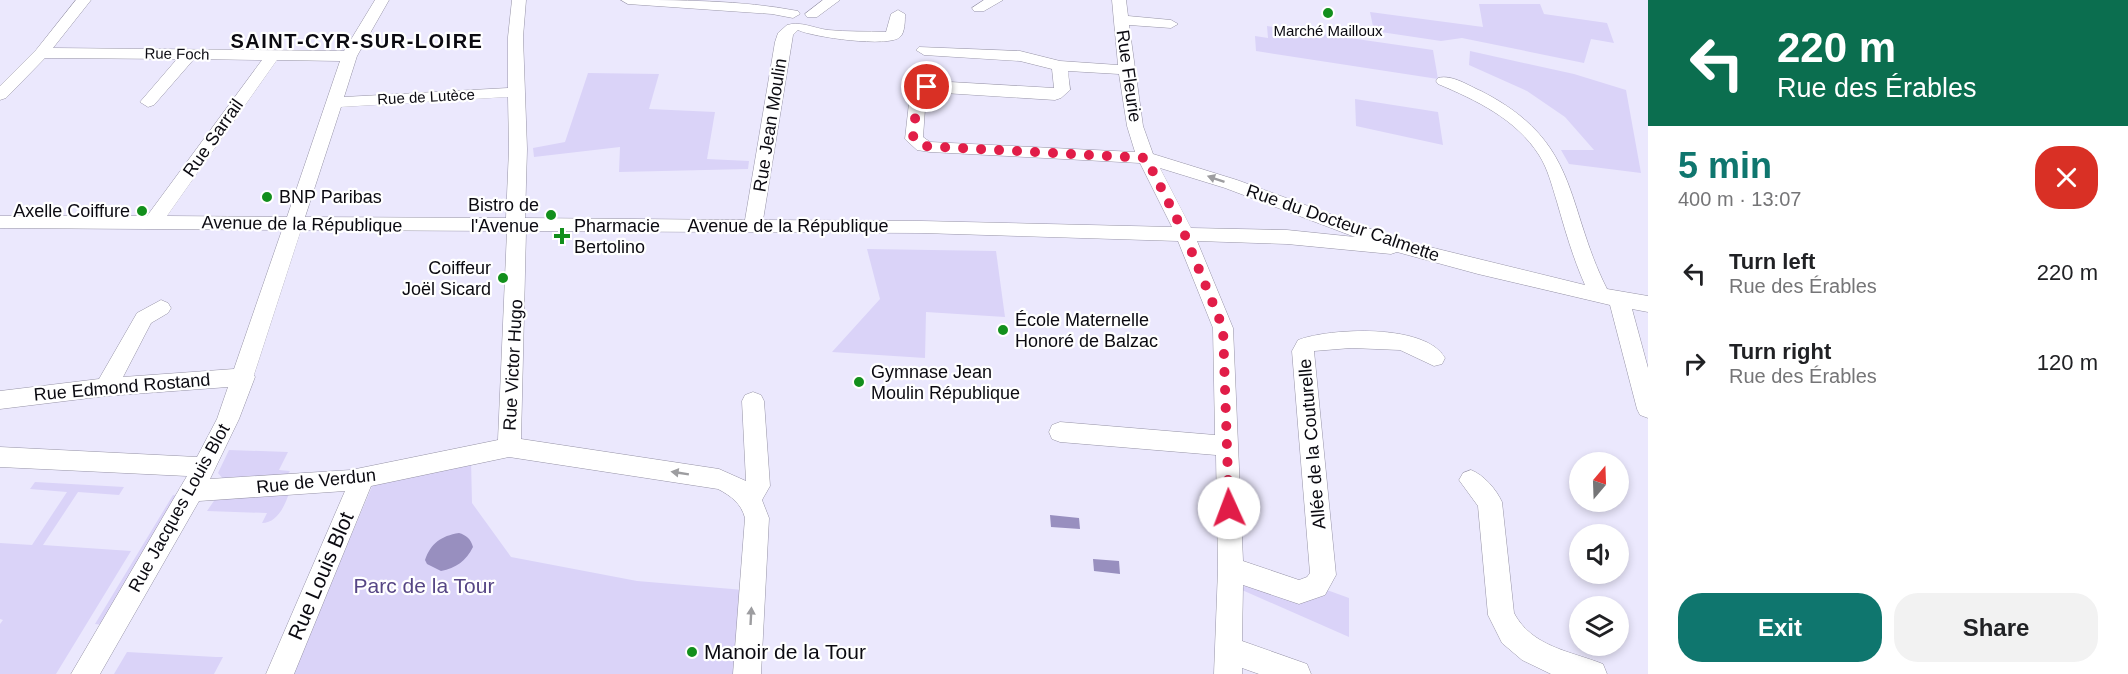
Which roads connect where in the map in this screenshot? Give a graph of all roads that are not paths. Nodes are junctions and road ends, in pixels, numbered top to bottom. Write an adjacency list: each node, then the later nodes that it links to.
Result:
1 (84, 0): 15 (street)
2 (382, 0): 18 (street, Rue Jacques Louis Blot)
3 (519, 0): 22 (street, Rue Victor Hugo)
4 (628, 0): 8 (street)
5 (833, 0): 12 (street, Rue Jean Moulin)
6 (996, 0): 9 (street)
7 (1119, 0): 11 (street, Rue Fleurie)
8 (694, 2): 12 (street)
9 (979, 8)
10 (898, 14): 12 (street)
11 (1121, 20): 13 (street); 20 (street, Rue Fleurie)
12 (796, 23): 31 (street, Rue Jean Moulin)
13 (1171, 24)
14 (924, 50): 19 (street)
15 (40, 53): 16 (street, Rue Foch); 23 (street)
16 (190, 54): 17 (street, Rue Foch); 24 (street)
17 (273, 55): 18 (street, Rue Foch); 28 (street, Rue Sarrail)
18 (349, 56): 25 (street, Rue Jacques Louis Blot)
19 (1060, 66): 20 (street); 26 (street, Rue du Docteur Calmette)
20 (1126, 70): 26 (street, Rue Fleurie)
21 (1444, 81): 36 (street)
22 (517, 92): 25 (street, Rue de Lutèce); 30 (street, Rue Victor Hugo)
23 (0, 95)
24 (148, 102)
25 (335, 102): 29 (street, Rue Jacques Louis Blot)
26 (1146, 158): 32 (street, Rue du Docteur Calmette, one-way to 26); 33 (street, Rue Fleurie)
27 (0, 222): 28 (street, Avenue de la République)
28 (153, 222): 29 (street, Avenue de la République)
29 (293, 225): 30 (street, Avenue de la République); 40 (street, Rue Jacques Louis Blot)
30 (515, 225): 31 (street, Avenue de la République); 47 (street, Rue Victor Hugo)
31 (753, 225): 33 (street, Avenue de la République)
32 (1350, 228): 34 (street, Avenue de la République); 35 (street, Rue du Docteur Calmette)
33 (1184, 233): 34 (street, Avenue de la République); 46 (street, Rue Fleurie)
34 (1287, 237): 35 (street, Avenue de la République)
35 (1396, 245): 36 (street, Rue du Docteur Calmette)
36 (1608, 297): 37 (street, Rue du Docteur Calmette); 44 (street)
37 (1648, 304)
38 (161, 309): 41 (street)
39 (1434, 358): 54 (street, Allée de la Couturelle)
40 (244, 377): 41 (street, Rue Edmond Rostand); 49 (street, Rue Jacques Louis Blot)
41 (106, 387): 42 (street, Rue Edmond Rostand)
42 (0, 400)
43 (753, 401): 53 (street)
44 (1648, 409)
45 (1060, 432): 46 (street)
46 (1227, 446): 54 (street, Rue Fleurie)
47 (509, 447): 50 (street, Rue de Verdun); 53 (street, Rue Victor Hugo, one-way to 47)
48 (0, 457): 49 (street)
49 (203, 468): 52 (street, Rue Jacques Louis Blot)
50 (362, 478): 52 (street, Rue de Verdun); 57 (street, Rue Louis Blot)
51 (1471, 480): 60 (street)
52 (192, 491): 56 (street, Rue Jacques Louis Blot)
53 (750, 498): 58 (street, one-way to 53)
54 (1231, 569): 55 (street, Rue Fleurie)
55 (1229, 662): 59 (street)
56 (85, 674)
57 (280, 674)
58 (747, 674)
59 (1297, 674)
60 (1593, 674)

